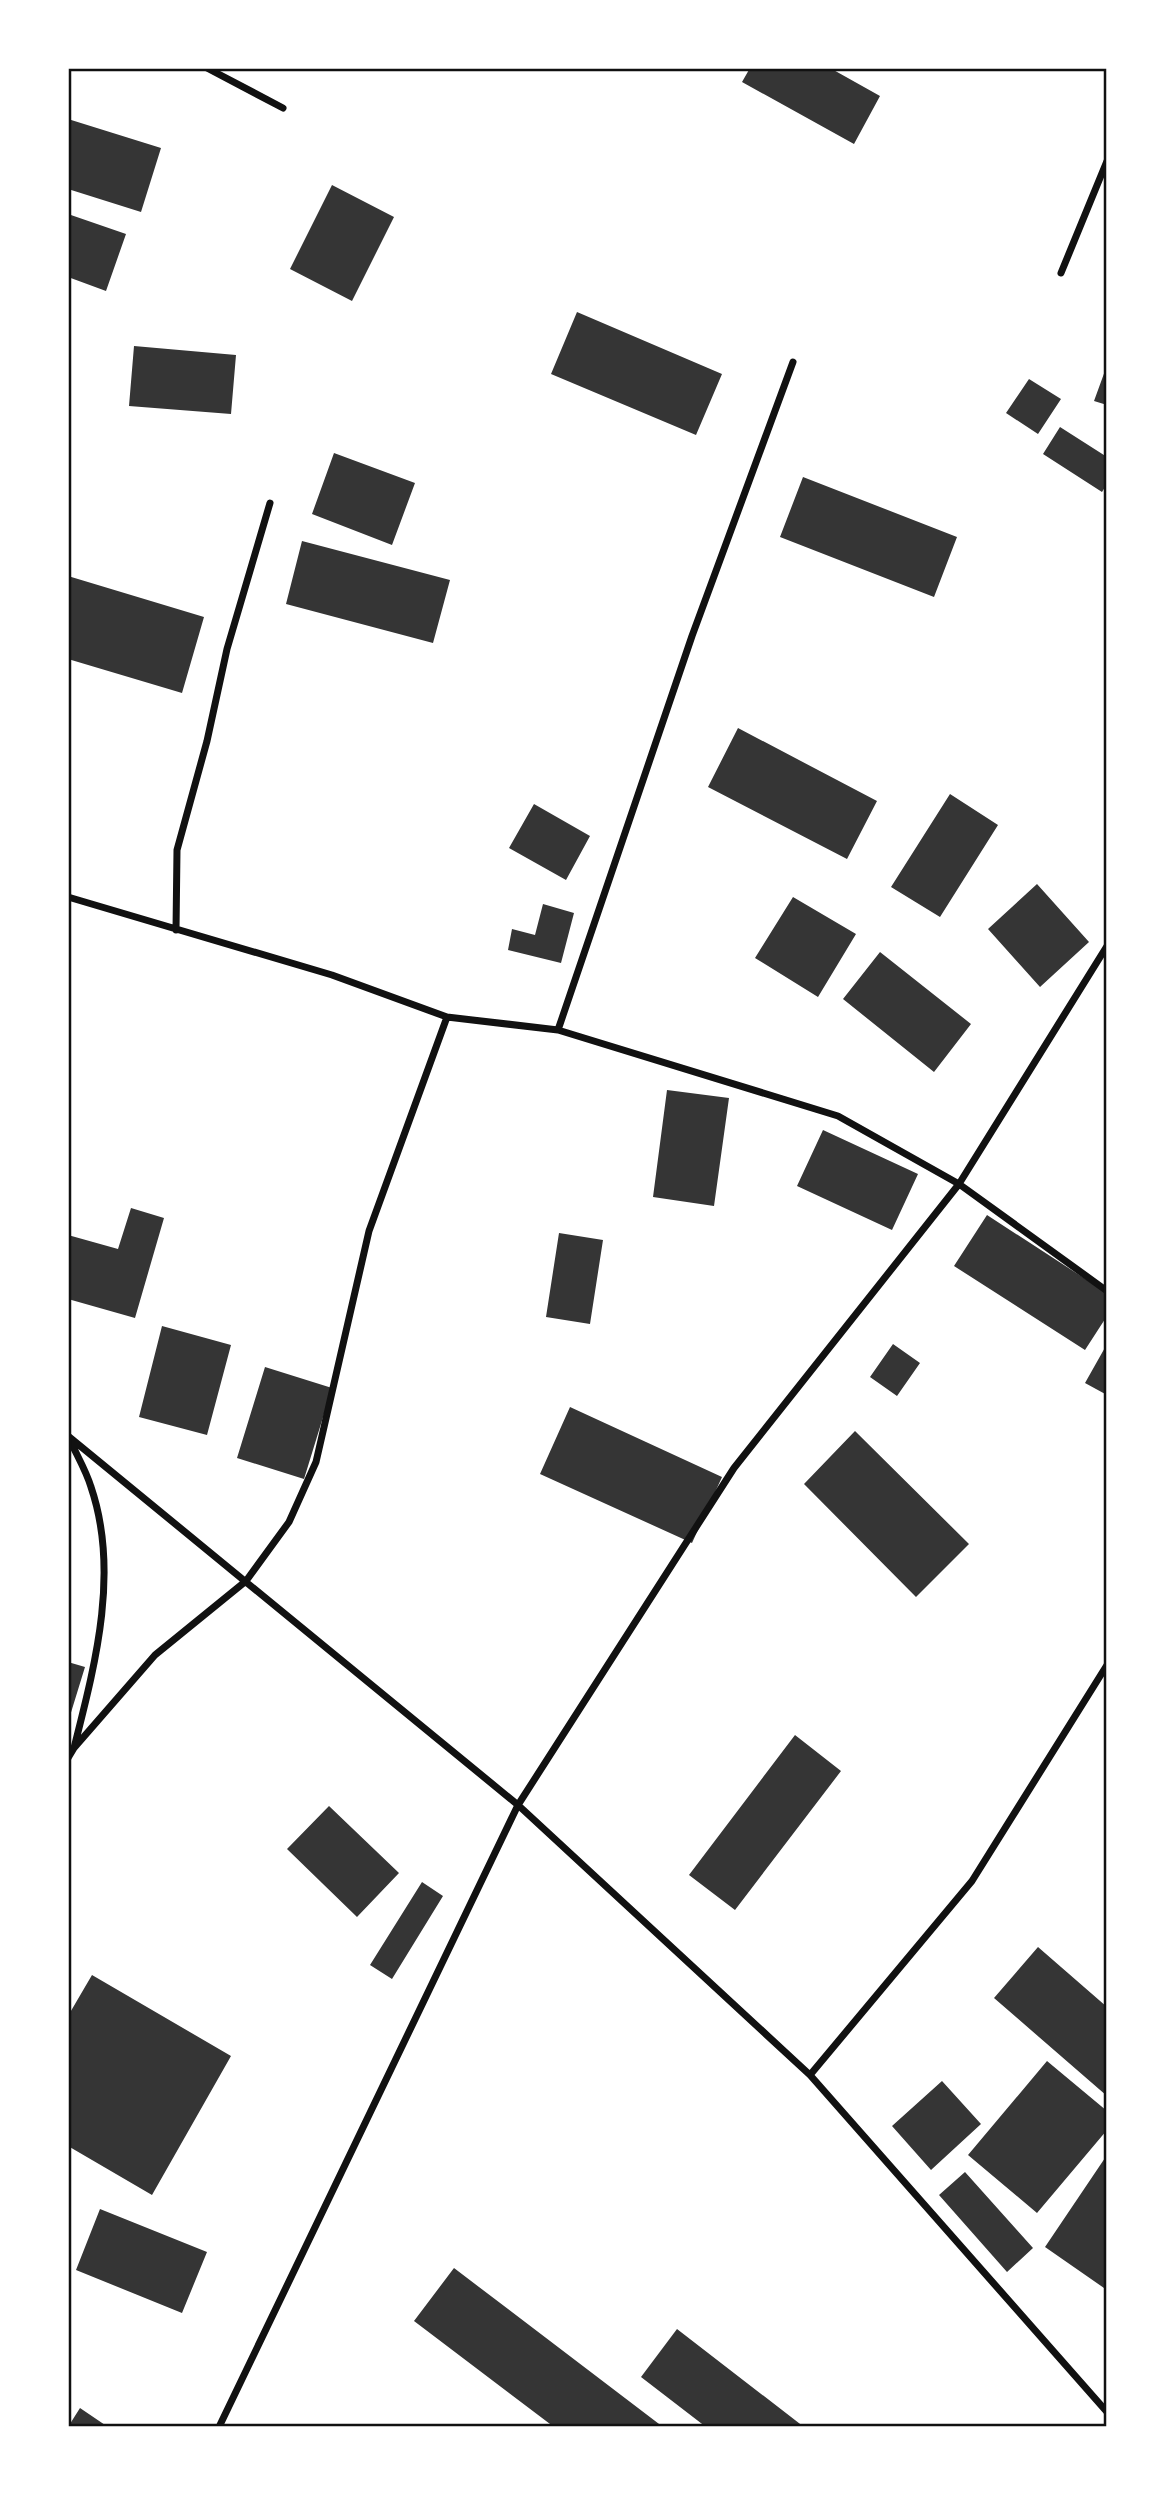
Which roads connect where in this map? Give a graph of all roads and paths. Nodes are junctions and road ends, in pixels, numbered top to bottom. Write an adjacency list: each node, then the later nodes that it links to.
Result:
1 (207, 68): 2 (street)
2 (283, 108)
3 (1107, 161): 4 (street)
4 (1061, 273)
5 (793, 362): 11 (street)
6 (270, 503): 8 (street)
7 (68, 897): 8 (street)
8 (176, 930): 10 (street)
9 (1107, 946): 12 (street)
10 (447, 1017): 11 (street); 15 (street)
11 (558, 1030): 12 (street)
12 (960, 1184): 13 (street); 19 (street)
13 (1107, 1292)
14 (68, 1437): 15 (street); 17 (street)
15 (246, 1581): 17 (street); 19 (street)
16 (1107, 1665): 20 (street)
17 (74, 1748): 18 (street)
18 (68, 1758)
19 (518, 1805): 20 (street); 22 (street)
20 (810, 2075): 21 (street)
21 (1105, 2406)
22 (219, 2427)

